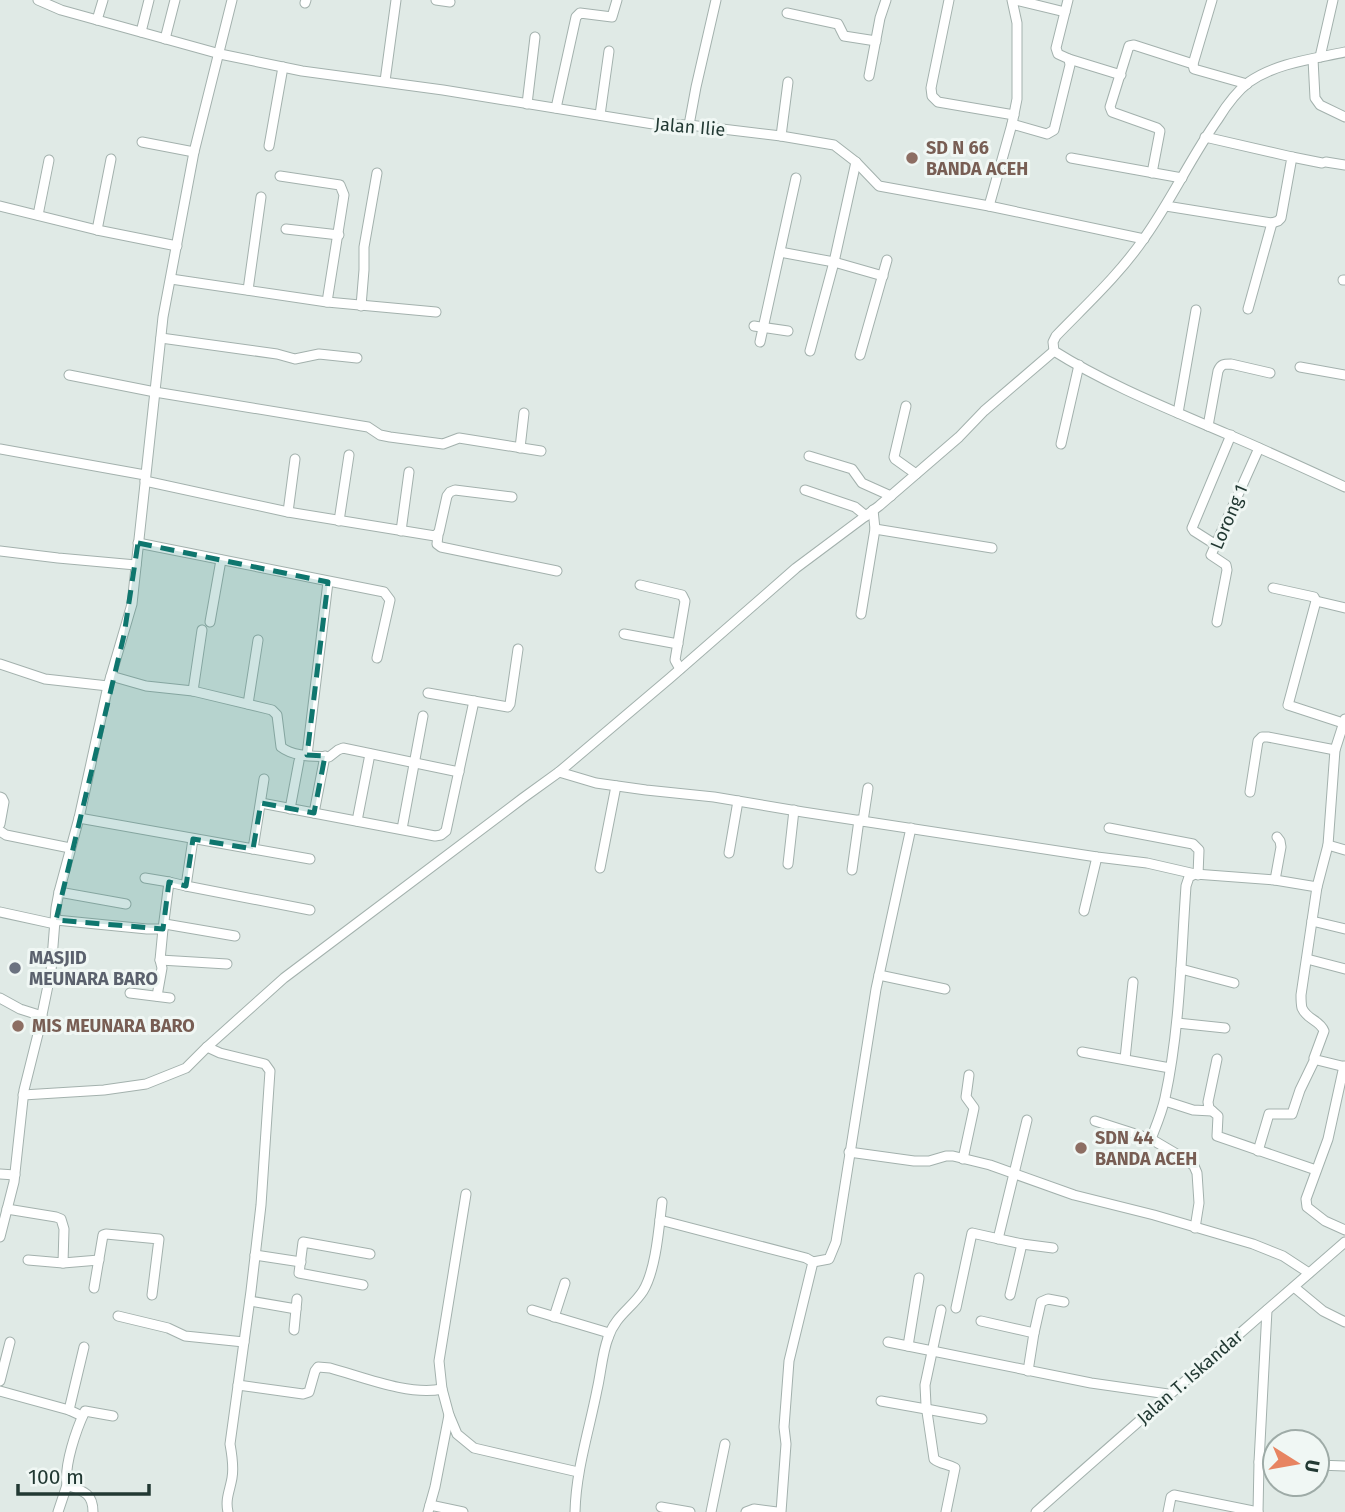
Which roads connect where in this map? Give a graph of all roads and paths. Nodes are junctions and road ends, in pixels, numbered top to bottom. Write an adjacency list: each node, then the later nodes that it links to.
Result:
1 (38, 0): 19 (street, Jalan Ilie)
2 (103, 0): 19 (street)
3 (149, 0): 20 (street)
4 (175, 0): 22 (street)
5 (232, 0): 26 (street)
6 (394, 0): 33 (street)
7 (436, 0): 16 (street)
8 (617, 0): 37 (street)
9 (716, 0): 41 (street)
10 (886, 0): 23 (street)
11 (949, 0): 40 (street)
12 (1014, 0): 17 (street); 40 (street)
13 (1068, 0): 17 (street)
14 (1212, 0): 29 (street)
15 (1333, 0): 27 (street)
16 (450, 2)
17 (1065, 12): 28 (street)
18 (786, 13): 23 (street)
19 (97, 20): 20 (street, Jalan Ilie)
20 (141, 32): 22 (street, Jalan Ilie)
21 (535, 37): 36 (street)
22 (165, 39): 26 (street, Jalan Ilie)
23 (876, 41): 32 (street)
24 (609, 51): 38 (street)
25 (1345, 52): 27 (street)
26 (220, 54): 30 (street, Jalan Ilie); 46 (street)
27 (1317, 58): 35 (street); 39 (street)
28 (1069, 60): 31 (street); 40 (street)
29 (1194, 64): 31 (street); 35 (street)
30 (283, 67): 33 (street, Jalan Ilie); 45 (street)
31 (1121, 75): 54 (street)
32 (869, 76)
33 (385, 81): 36 (street, Jalan Ilie)
34 (788, 82): 42 (street)
35 (1247, 84): 43 (street)
36 (527, 104): 37 (street, Jalan Ilie)
37 (556, 108): 38 (street, Jalan Ilie)
38 (600, 116): 41 (street, Jalan Ilie)
39 (1345, 117)
40 (1013, 119): 60 (street)
41 (689, 125): 42 (street, Jalan Ilie)
42 (781, 136): 51 (street, Jalan Ilie)
43 (1205, 137): 47 (street); 57 (street)
44 (142, 142): 46 (street)
45 (269, 146)
46 (194, 152): 68 (street)
47 (1292, 157): 52 (street); 63 (street)
48 (1071, 158): 54 (street)
49 (111, 159): 65 (street)
50 (49, 160): 62 (street)
51 (856, 162): 60 (street, Jalan Ilie); 71 (street)
52 (1345, 165)
53 (377, 173): 76 (street)
54 (1152, 173): 57 (street)
55 (279, 176): 66 (street)
56 (796, 178): 69 (street)
57 (1182, 178): 61 (street)
58 (261, 197): 74 (street)
59 (0, 206): 62 (street)
60 (989, 206): 67 (street, Jalan Ilie)
61 (1166, 206): 63 (street); 67 (street)
62 (38, 215): 65 (street)
63 (1272, 223): 77 (street)
64 (286, 229): 66 (street)
65 (97, 230): 68 (street)
66 (339, 235): 75 (street)
67 (1144, 239): 85 (street)
68 (177, 246): 73 (street)
69 (780, 252): 71 (street); 80 (street)
70 (887, 260): 72 (street)
71 (834, 262): 72 (street); 84 (street)
72 (883, 276): 86 (street)
73 (170, 279): 74 (street); 82 (street)
74 (248, 290): 75 (street)
75 (327, 302): 76 (street)
76 (361, 306): 79 (street)
77 (1248, 309)
78 (1196, 310): 96 (street)
79 (436, 312)
80 (759, 326): 81 (street); 83 (street)
81 (788, 331)
82 (161, 338): 87 (street); 93 (street)
83 (760, 342)
84 (810, 351)
85 (1054, 351): 88 (street); 108 (street)
86 (860, 355)
87 (357, 358)
88 (1079, 365): 96 (street); 99 (street)
89 (1300, 367): 92 (street)
90 (1270, 373): 97 (street)
91 (69, 375): 93 (street)
92 (1345, 375)
93 (155, 392): 100 (street); 109 (street)
94 (906, 406): 108 (street)
95 (524, 413): 100 (street)
96 (1178, 413): 97 (street)
97 (1208, 426): 98 (street)
98 (1231, 435): 101 (street); 121 (street)
99 (1060, 444)
100 (520, 448): 103 (street)
101 (1259, 448): 110 (street); 121 (street, Lorong 1)
102 (0, 449): 109 (street)
103 (541, 451)
104 (349, 455): 116 (street)
105 (809, 456): 112 (street)
106 (295, 459): 114 (street)
107 (409, 472): 118 (street)
108 (916, 474): 112 (street)
109 (145, 478): 114 (street); 120 (street)
110 (1345, 487)
111 (804, 490): 115 (street)
112 (891, 496): 115 (street)
113 (512, 497): 119 (street)
114 (288, 512): 116 (street)
115 (869, 513): 117 (street); 142 (street)
116 (339, 521): 118 (street)
117 (875, 529): 122 (street); 132 (street)
118 (401, 531): 119 (street)
119 (438, 535): 126 (street)
120 (138, 543): 124 (street); 125 (street)
121 (1216, 545): 134 (street, Lorong 1)
122 (992, 548)
123 (0, 551): 125 (street)
124 (221, 560): 127 (street); 133 (street)
125 (136, 565): 143 (street)
126 (557, 571)
127 (328, 582): 140 (street); 153 (street)
128 (640, 585): 138 (street)
129 (1273, 588): 130 (street)
130 (1316, 601): 131 (street); 149 (street)
131 (1345, 608)
132 (860, 614)
133 (210, 622)
134 (1217, 622)
135 (202, 630): 144 (street)
136 (624, 634): 138 (street)
137 (258, 640): 147 (street)
138 (678, 644): 142 (street)
139 (518, 649): 146 (street)
140 (377, 658)
141 (0, 664): 143 (street)
142 (680, 670): 156 (street)
143 (110, 681): 144 (street); 167 (street)
144 (193, 691): 147 (street)
145 (428, 693): 146 (street)
146 (474, 701): 155 (street)
147 (248, 704): 153 (street)
148 (423, 716): 154 (street)
149 (1344, 721): 150 (street)
150 (1335, 750): 160 (street); 177 (street)
151 (370, 754): 152 (street); 154 (street); 168 (street)
152 (325, 756): 153 (street); 166 (street)
153 (303, 758): 164 (street)
154 (415, 763): 155 (street); 173 (street)
155 (459, 772): 173 (street)
156 (559, 772): 158 (street); 219 (street)
157 (264, 779): 163 (street)
158 (617, 786): 162 (street); 185 (street)
159 (868, 788): 169 (street)
160 (1250, 792)
161 (0, 797): 170 (street)
162 (738, 801): 165 (street); 181 (street)
163 (261, 803): 164 (street); 179 (street)
164 (290, 809): 166 (street)
165 (794, 810): 169 (street); 184 (street)
166 (314, 813): 168 (street)
167 (79, 818): 176 (street); 178 (street)
168 (357, 821): 173 (street)
169 (861, 821): 171 (street); 186 (street)
170 (0, 824)
171 (911, 828): 182 (street); 208 (street)
172 (1109, 828): 187 (street)
173 (402, 829)
174 (0, 831): 178 (street)
175 (1277, 837): 189 (street)
176 (193, 839): 179 (street); 191 (street)
177 (1328, 845): 180 (street); 192 (street)
178 (70, 848): 193 (street)
179 (253, 849): 183 (street)
180 (1345, 850)
181 (729, 853)
182 (1097, 857): 187 (street); 196 (street)
183 (310, 859)
184 (788, 864)
185 (600, 868)
186 (852, 870)
187 (1196, 874): 189 (street); 206 (street)
188 (145, 878): 190 (street)
189 (1275, 880): 192 (street)
190 (169, 882): 191 (street); 200 (street)
191 (186, 886): 195 (street)
192 (1317, 887): 198 (street)
193 (60, 892): 194 (street); 199 (street)
194 (126, 904)
195 (310, 910)
196 (1084, 911)
197 (0, 912): 199 (street)
198 (1312, 921): 201 (street); 203 (street)
199 (55, 922): 200 (street); 216 (street)
200 (164, 927): 202 (street); 204 (street)
201 (1345, 929)
202 (235, 936)
203 (1307, 959): 207 (street); 223 (street)
204 (160, 960): 205 (street); 213 (street)
205 (227, 964)
206 (1181, 969): 210 (street); 217 (street)
207 (1345, 969)
208 (879, 975): 211 (street); 234 (street)
209 (1133, 982): 221 (street)
210 (1234, 983)
211 (945, 989)
212 (130, 993): 213 (street)
213 (157, 996): 215 (street)
214 (0, 998): 216 (street)
215 (170, 998)
216 (42, 1016): 227 (street)
217 (1177, 1023): 218 (street); 225 (street)
218 (1225, 1028)
219 (207, 1046): 227 (street); 252 (street)
220 (1082, 1052): 221 (street)
221 (1125, 1059): 225 (street)
222 (1217, 1059): 229 (street)
223 (1315, 1059): 224 (street); 233 (street)
224 (1345, 1067): 236 (street)
225 (1170, 1068): 228 (street)
226 (969, 1075): 235 (street)
227 (25, 1089): 239 (street)
228 (1165, 1101): 229 (street); 232 (street)
229 (1212, 1111): 233 (street)
230 (1027, 1121): 238 (street)
231 (1095, 1121): 232 (street)
232 (1151, 1139): 244 (street)
233 (1258, 1151): 236 (street)
234 (849, 1152): 235 (street); 256 (street)
235 (963, 1159): 238 (street)
236 (1316, 1170): 245 (street)
237 (0, 1174): 239 (street)
238 (1015, 1174): 244 (street); 247 (street)
239 (15, 1175): 242 (street)
240 (466, 1195): 290 (street)
241 (662, 1202): 243 (street)
242 (7, 1209): 246 (street); 257 (street)
243 (660, 1220): 256 (street); 280 (street)
244 (1195, 1228): 258 (street)
245 (1345, 1230)
246 (0, 1237)
247 (998, 1238): 249 (street); 269 (street)
248 (1345, 1242): 258 (street, Jalan T. Iskandar)
249 (1022, 1244): 250 (street); 264 (street)
250 (1053, 1248)
251 (370, 1254): 255 (street)
252 (255, 1255): 255 (street); 267 (street)
253 (28, 1260): 257 (street)
254 (99, 1261): 257 (street); 263 (street); 265 (street)
255 (301, 1262): 261 (street)
256 (813, 1262): 314 (street)
257 (63, 1263)
258 (1309, 1273): 262 (street, Jalan T. Iskandar)
259 (919, 1278): 284 (street)
260 (565, 1283): 275 (street)
261 (363, 1285)
262 (1294, 1287): 273 (street, Jalan T. Iskandar); 277 (street)
263 (94, 1288)
264 (1010, 1295)
265 (152, 1296)
266 (297, 1298): 270 (street)
267 (250, 1301): 270 (street); 282 (street)
268 (1065, 1302): 279 (street)
269 (956, 1308)
270 (296, 1309): 278 (street)
271 (533, 1310): 275 (street)
272 (941, 1310): 286 (street)
273 (1268, 1310): 292 (street, Jalan T. Iskandar); 301 (street)
274 (118, 1316): 282 (street)
275 (554, 1317): 280 (street)
276 (981, 1321): 279 (street)
277 (1345, 1322)
278 (294, 1330)
279 (1034, 1333): 287 (street)
280 (608, 1338): 302 (street)
281 (10, 1342): 288 (street)
282 (244, 1342): 289 (street)
283 (888, 1342): 284 (street)
284 (908, 1346): 286 (street)
285 (84, 1347): 294 (street)
286 (931, 1351): 287 (street); 295 (street)
287 (1028, 1371): 292 (street)
288 (0, 1381)
289 (238, 1385): 290 (street); 308 (street)
290 (442, 1389): 296 (street)
291 (0, 1391): 294 (street)
292 (1168, 1394): 316 (street, Jalan T. Iskandar)
293 (881, 1401): 295 (street)
294 (69, 1410): 297 (street)
295 (926, 1410): 299 (street); 315 (street)
296 (449, 1415): 302 (street); 305 (street)
297 (82, 1416): 298 (street); 303 (street)
298 (113, 1416)
299 (982, 1419)
300 (724, 1444): 312 (street)
301 (1259, 1462): 318 (street)
302 (578, 1472): 310 (street)
303 (67, 1485): 306 (street); 307 (street)
304 (661, 1507): 311 (street)
305 (429, 1508): 309 (street)
306 (58, 1512)
307 (93, 1512)
308 (228, 1512)
309 (463, 1512)
310 (575, 1512)
311 (690, 1512)
312 (711, 1512)
313 (746, 1512): 314 (street)
314 (779, 1512)
315 (946, 1512)
316 (1036, 1512)
317 (1168, 1512): 318 (street)
318 (1258, 1512)

